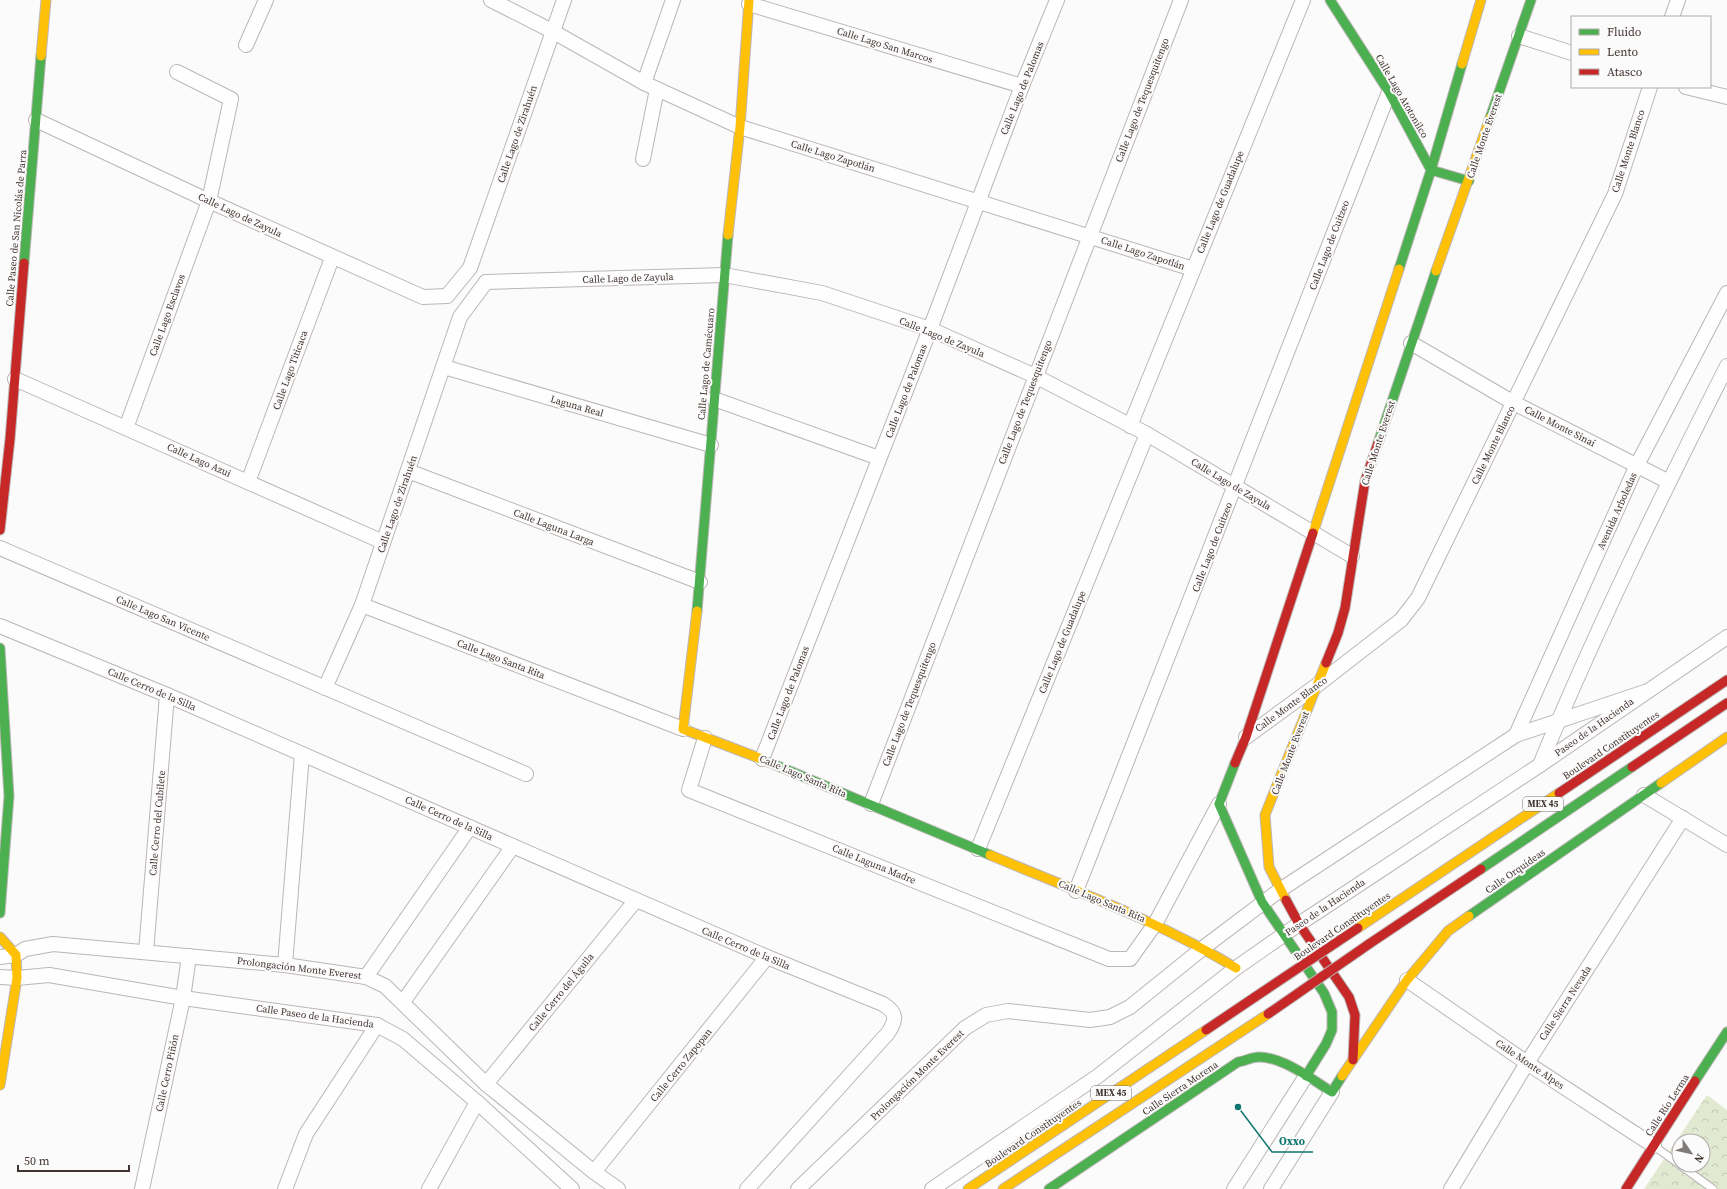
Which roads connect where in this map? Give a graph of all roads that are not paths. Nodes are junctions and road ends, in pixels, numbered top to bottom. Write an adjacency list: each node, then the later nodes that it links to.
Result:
1 (46, 0): 26 (main road, Calle Paseo de San Nicolás de Parra)
2 (266, 0): 17 (street)
3 (491, 0): 15 (street, Calle Lago Zapotlán)
4 (564, 0): 15 (street, Calle Lago de Zirahuén)
5 (673, 0): 20 (street)
6 (1057, 0): 21 (street, Calle Lago de Palomas)
7 (1181, 0): 33 (street, Calle Lago de Tequesquitengo)
8 (1303, 0): 36 (street, Calle Lago de Guadalupe)
9 (1330, 0): 24 (main road, Calle Lago Atotonilco)
10 (1481, 0): 29 (main road)
11 (1531, 0): 16 (main road, Calle Monte Everest)
12 (1678, 0): 14 (street)
13 (749, 2): 21 (street, Calle Lago San Marcos); 27 (main road, Calle Lago de Camécuaro)
14 (1672, 16)
15 (552, 31): 20 (street, Calle Lago Zapotlán); 35 (street, Calle Lago de Zirahuén)
16 (1519, 36): 18 (street); 30 (main road, Calle Monte Everest)
17 (246, 45)
18 (1571, 53)
19 (177, 72): 31 (street, Calle Lago Esclavos)
20 (650, 86): 27 (street, Calle Lago Zapotlán); 28 (street)
21 (1022, 86): 32 (street, Calle Lago de Palomas)
22 (1650, 88): 49 (street, Calle Monte Blanco)
23 (1690, 88): 25 (street)
24 (1389, 92): 29 (main road, Calle Lago Atotonilco); 60 (street, Calle Lago de Cuitzeo)
25 (1727, 97)
26 (36, 120): 31 (street, Calle Lago de Zayula); 47 (main road, Calle Paseo de San Nicolás de Parra)
27 (740, 127): 32 (street, Calle Lago Zapotlán); 37 (main road, Calle Lago de Camécuaro)
28 (643, 159)
29 (1431, 170): 30 (main road); 62 (main road)
30 (1469, 181): 43 (main road, Calle Monte Everest)
31 (208, 201): 34 (street, Calle Lago de Zayula); 51 (street, Calle Lago Esclavos)
32 (978, 201): 33 (street, Calle Lago Zapotlán); 42 (street, Calle Lago de Palomas)
33 (1089, 236): 36 (street, Calle Lago Zapotlán); 46 (street, Calle Lago de Tequesquitengo)
34 (332, 258): 40 (street, Calle Lago de Zayula); 58 (street, Calle Lago Titicaca)
35 (470, 268): 38 (street); 40 (street, Calle Lago de Zirahuén)
36 (1193, 269): 50 (street, Calle Lago de Guadalupe)
37 (724, 275): 38 (street, Calle Lago de Zayula); 42 (street, Calle Lago de Zayula); 48 (main road, Calle Lago de Camécuaro)
38 (486, 282): 41 (street, Calle Lago de Zirahuén)
39 (1727, 293): 56 (street, Avenida Arboledas)
40 (447, 296): 41 (street)
41 (460, 318): 45 (street, Calle Lago de Zirahuén)
42 (930, 329): 46 (street, Calle Lago de Zayula); 55 (street, Calle Lago de Palomas)
43 (1411, 344): 49 (street, Calle Monte Sinaí); 65 (main road, Calle Monte Everest)
44 (1727, 366): 59 (street)
45 (444, 367): 54 (street, Laguna Real); 57 (street, Calle Lago de Zirahuén)
46 (1035, 376): 50 (street, Calle Lago de Zayula); 88 (street, Calle Lago de Tequesquitengo)
47 (15, 379): 51 (street, Calle Lago Azui); 53 (main road, Calle Paseo de San Nicolás de Parra)
48 (714, 399): 54 (main road, Calle Lago de Camécuaro); 55 (street)
49 (1514, 403): 56 (street, Calle Monte Sinaí); 72 (street, Calle Monte Blanco)
50 (1130, 426): 52 (street, Calle Lago de Zayula)
51 (126, 428): 58 (street, Calle Lago Azui)
52 (1146, 434): 60 (street, Calle Lago de Zayula); 94 (street, Calle Lago de Guadalupe)
53 (5, 435): 61 (main road, Calle Paseo de San Nicolás de Parra)
54 (711, 445): 66 (main road, Calle Lago de Camécuaro)
55 (879, 458): 84 (street, Calle Lago de Palomas)
56 (1637, 465): 59 (street, Calle Monte Sinaí); 79 (street, Avenida Arboledas)
57 (408, 471): 63 (street, Calle Lago de Zirahuén); 66 (street, Calle Laguna Larga)
58 (248, 482): 63 (street, Calle Lago Azui)
59 (1669, 482): 77 (street)
60 (1236, 486): 62 (street, Calle Lago de Zayula); 95 (street, Calle Lago de Cuitzeo)
61 (0, 530)
62 (1313, 533): 65 (street, Calle Lago de Zayula); 80 (main road)
63 (383, 542): 67 (street, Calle Lago de Zirahuén)
64 (0, 548): 73 (street, Calle Lago San Vicente)
65 (1352, 556): 72 (main road, Calle Monte Everest)
66 (700, 582): 78 (main road, Calle Lago de Camécuaro)
67 (362, 605): 73 (street, Calle Lago de Zirahuén); 78 (street, Calle Lago Santa Rita)
68 (0, 626): 75 (street, Calle Cerro de la Silla)
69 (1727, 637): 74 (street, Paseo de la Hacienda)
70 (0, 648): 99 (main road)
71 (1727, 680): 139 (main road, Boulevard Constituyentes / MEX 45, bridge)
72 (1316, 686): 80 (street, Calle Monte Blanco); 96 (main road, Calle Monte Everest)
73 (325, 688): 86 (street, Calle Lago San Vicente)
74 (1645, 692): 77 (street); 85 (street, Paseo de la Hacienda)
75 (167, 695): 83 (street, Calle Cerro de la Silla); 105 (street, Calle Cerro del Cubilete)
76 (1727, 703): 140 (main road, MEX 45, bridge)
77 (1558, 720): 79 (street); 85 (street)
78 (683, 729): 82 (main road, Calle Lago Santa Rita)
79 (1516, 735): 96 (street)
80 (1246, 737): 89 (main road)
81 (1727, 737): 87 (main road, Calle Orquídeas)
82 (705, 738): 84 (main road, Calle Lago Santa Rita); 100 (street, Calle Laguna Madre)
83 (302, 754): 91 (street, Calle Cerro de la Silla); 110 (street)
84 (762, 759): 88 (main road, Calle Lago Santa Rita)
85 (1540, 765): 101 (street, Paseo de la Hacienda)
86 (526, 774)
87 (1644, 795): 90 (street); 115 (main road, Calle Orquídeas)
88 (871, 804): 94 (main road, Calle Lago Santa Rita)
89 (1219, 804): 98 (main road); 100 (street)
90 (1683, 818): 92 (street); 121 (street, Calle Sierra Nevada)
91 (470, 827): 93 (street, Calle Cerro de la Silla); 113 (street)
92 (1727, 845)
93 (513, 846): 97 (street, Calle Cerro de la Silla); 117 (street)
94 (978, 849): 95 (main road, Calle Lago Santa Rita)
95 (1076, 890): 100 (main road, Calle Lago Santa Rita)
96 (1280, 890): 98 (street); 101 (main road, Calle Monte Everest)
97 (636, 900): 109 (street, Calle Cerro de la Silla); 123 (street, Calle Cerro del Águila)
98 (1262, 902): 102 (main road); 104 (street)
99 (0, 913)
100 (1155, 924): 104 (main road, Calle Lago Santa Rita)
101 (1300, 924): 102 (street, Paseo de la Hacienda); 120 (main road, Calle Monte Everest)
102 (1284, 934): 111 (street, Paseo de la Hacienda); 122 (main road)
103 (0, 937): 106 (main road)
104 (1203, 948): 111 (main road, Calle Lago Santa Rita); 137 (street, Prolongación Monte Everest)
105 (146, 952): 106 (street, Prolongación Monte Everest); 108 (street, Prolongación Monte Everest)
106 (16, 955): 107 (street, Prolongación Monte Everest); 114 (main road)
107 (0, 956)
108 (189, 956): 110 (street, Prolongación Monte Everest); 116 (street, Calle Cerro Piñón)
109 (767, 958): 129 (street, Calle Cerro Zapopan); 136 (street, Calle Cerro de la Silla)
110 (285, 965): 113 (street, Prolongación Monte Everest)
111 (1236, 968): 138 (street, Paseo de la Hacienda)
112 (0, 977): 114 (street, Calle Paseo de la Hacienda)
113 (366, 977): 117 (street, Prolongación Monte Everest)
114 (17, 978): 116 (street, Calle Paseo de la Hacienda); 124 (main road)
115 (1407, 980): 120 (main road, Calle Orquídeas); 121 (street, Calle Monte Alpes)
116 (182, 998): 118 (street, Calle Paseo de la Hacienda); 131 (street, Calle Cerro Piñón)
117 (403, 1002): 123 (street, Prolongación Monte Everest)
118 (377, 1024): 126 (street, Calle Paseo de la Hacienda); 132 (street)
119 (1727, 1032): 127 (main road, Calle Río Lerma)
120 (1353, 1060): 125 (main road)
121 (1527, 1063): 127 (street, Calle Monte Alpes); 144 (street, Calle Sierra Nevada)
122 (1306, 1076): 125 (main road, Calle Sierra Morena); 141 (main road, Calle Sierra Morena); 142 (street)
123 (486, 1084): 129 (street, Prolongación Monte Everest)
124 (0, 1085)
125 (1332, 1092): 143 (street)
126 (477, 1102): 133 (street); 134 (street, Calle Paseo de la Hacienda)
127 (1654, 1146): 128 (lane); 145 (main road, Calle Río Lerma)
128 (1671, 1159)
129 (594, 1172): 135 (street, Prolongación Monte Everest)
130 (1690, 1173): 146 (lane)
131 (142, 1189)
132 (285, 1189)
133 (429, 1189)
134 (572, 1189)
135 (618, 1189)
136 (747, 1189)
137 (798, 1189)
138 (932, 1189)
139 (968, 1189)
140 (1003, 1189)
141 (1049, 1189)
142 (1234, 1189)
143 (1271, 1189)
144 (1451, 1189)
145 (1626, 1189)
146 (1713, 1189)

